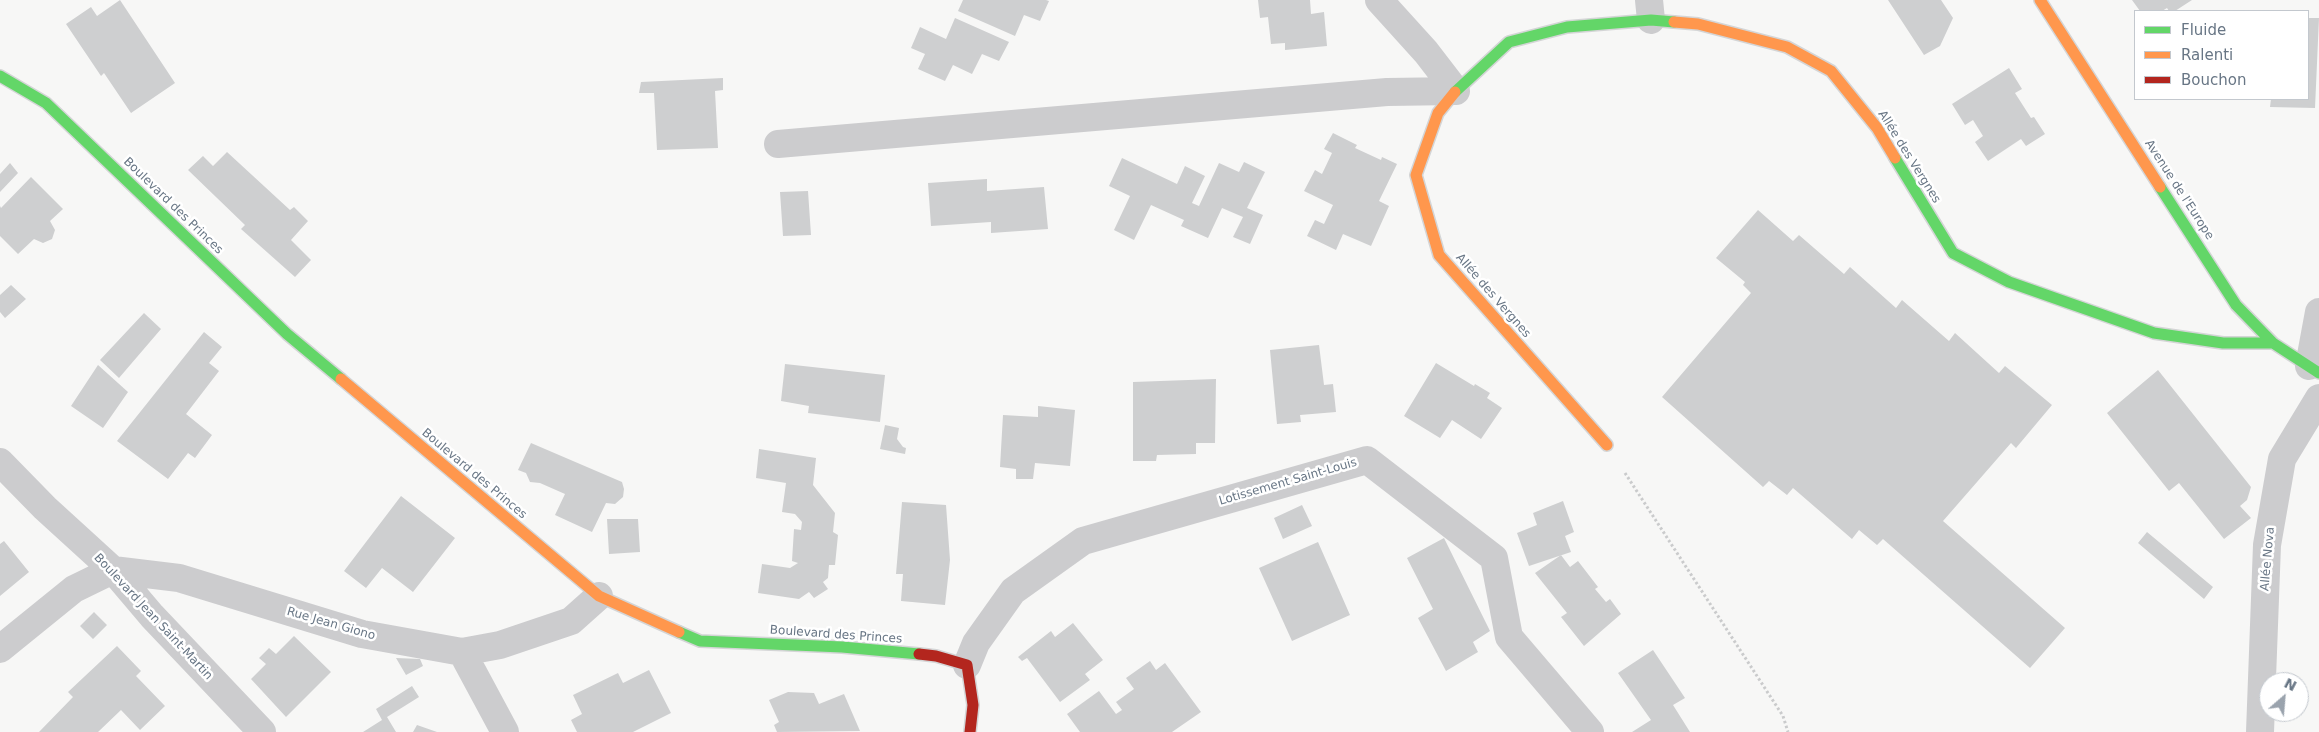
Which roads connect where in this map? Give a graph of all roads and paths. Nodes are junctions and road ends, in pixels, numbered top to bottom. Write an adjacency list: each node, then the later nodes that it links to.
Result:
1 (1379, 0): 5 (street)
2 (2040, 0): 8 (street, Avenue de l'Europe)
3 (1650, 10): 5 (street, Allée des Vergnes); 8 (street, Allée des Vergnes)
4 (0, 76): 14 (street, Boulevard des Princes)
5 (1456, 91): 6 (street); 11 (street, Allée des Vergnes)
6 (778, 144)
7 (2319, 312): 9 (street)
8 (2273, 343): 9 (street, Avenue de l'Europe)
9 (2314, 370)
10 (2319, 398): 23 (street, Allée Nova)
11 (1606, 445): 22 (path)
12 (0, 462): 13 (street, Boulevard Jean Saint-Martin)
13 (113, 570): 15 (street); 16 (street, Rue Jean Giono); 18 (street, Boulevard Jean Saint-Martin)
14 (599, 596): 16 (street, Rue Jean Giono); 17 (street, Boulevard des Princes)
15 (0, 649)
16 (462, 652): 19 (street)
17 (968, 665): 20 (street); 21 (street, Lotissement Saint-Louis)
18 (262, 732)
19 (505, 732)
20 (970, 732)
21 (1590, 732)
22 (1788, 732)
23 (2260, 732)

